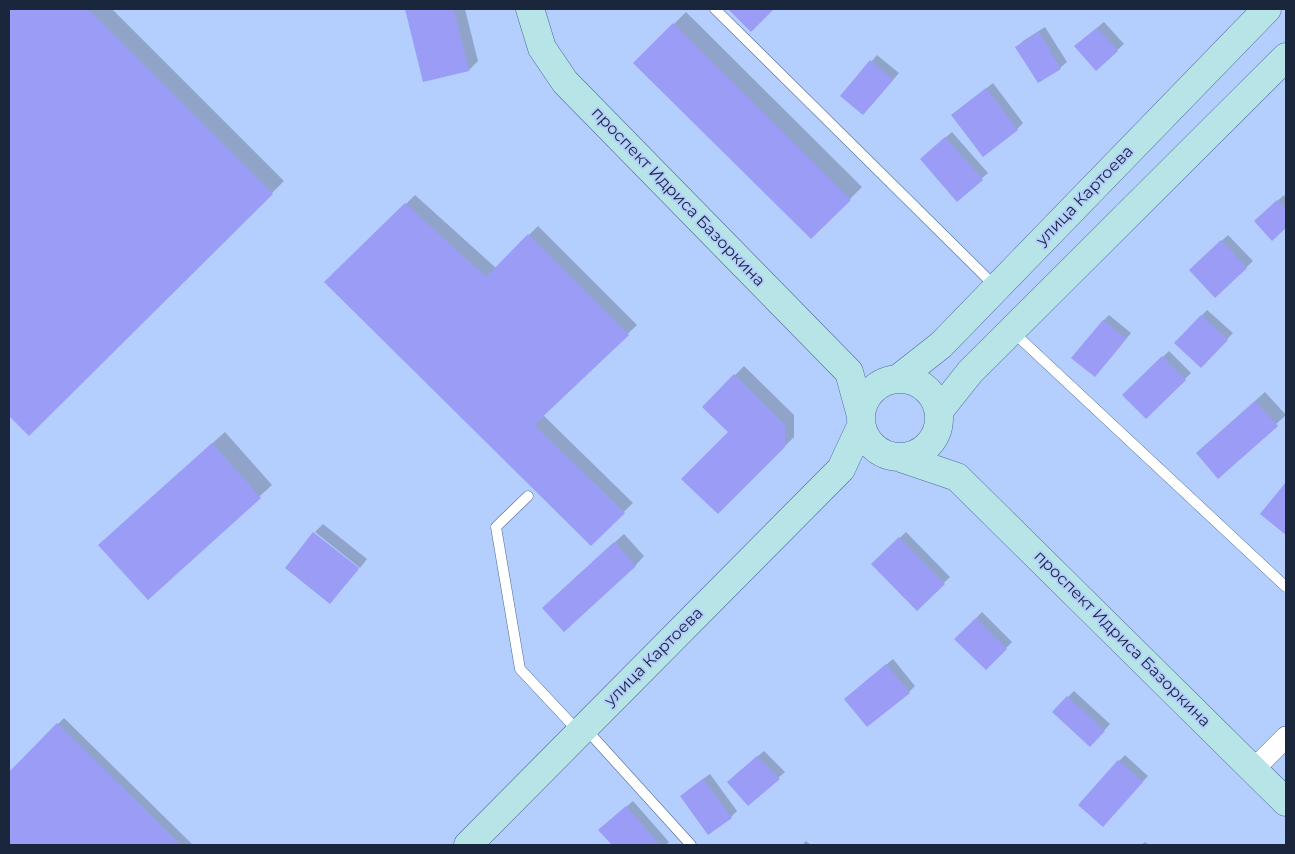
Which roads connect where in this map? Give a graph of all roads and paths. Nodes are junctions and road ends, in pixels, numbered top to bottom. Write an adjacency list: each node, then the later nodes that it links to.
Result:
1 (715, 9): 5 (lane)
2 (1267, 9): 5 (main road, улица Картоева)
3 (532, 10): 7 (main road, проспект Идриса Базоркина)
4 (1286, 57): 6 (main road)
5 (997, 288): 8 (main road, улица Картоева)
6 (1011, 330): 9 (main road); 15 (lane)
7 (849, 372): 8 (main road); 10 (main road, проспект Идриса Базоркина)
8 (892, 380): 9 (main road); 10 (main road)
9 (939, 417): 11 (main road); 13 (main road, проспект Идриса Базоркина)
10 (861, 419): 11 (main road); 12 (main road, улица Картоева)
11 (894, 457): 12 (main road, улица Картоева); 13 (main road, проспект Идриса Базоркина)
12 (841, 469): 16 (main road, улица Картоева)
13 (957, 477): 18 (main road, проспект Идриса Базоркина)
14 (528, 496): 16 (lane)
15 (1286, 588)
16 (582, 730): 20 (main road, улица Картоева); 21 (lane)
17 (1286, 737): 18 (street)
18 (1254, 769): 19 (main road, проспект Идриса Базоркина)
19 (1286, 802)
20 (468, 845)
21 (691, 845)

